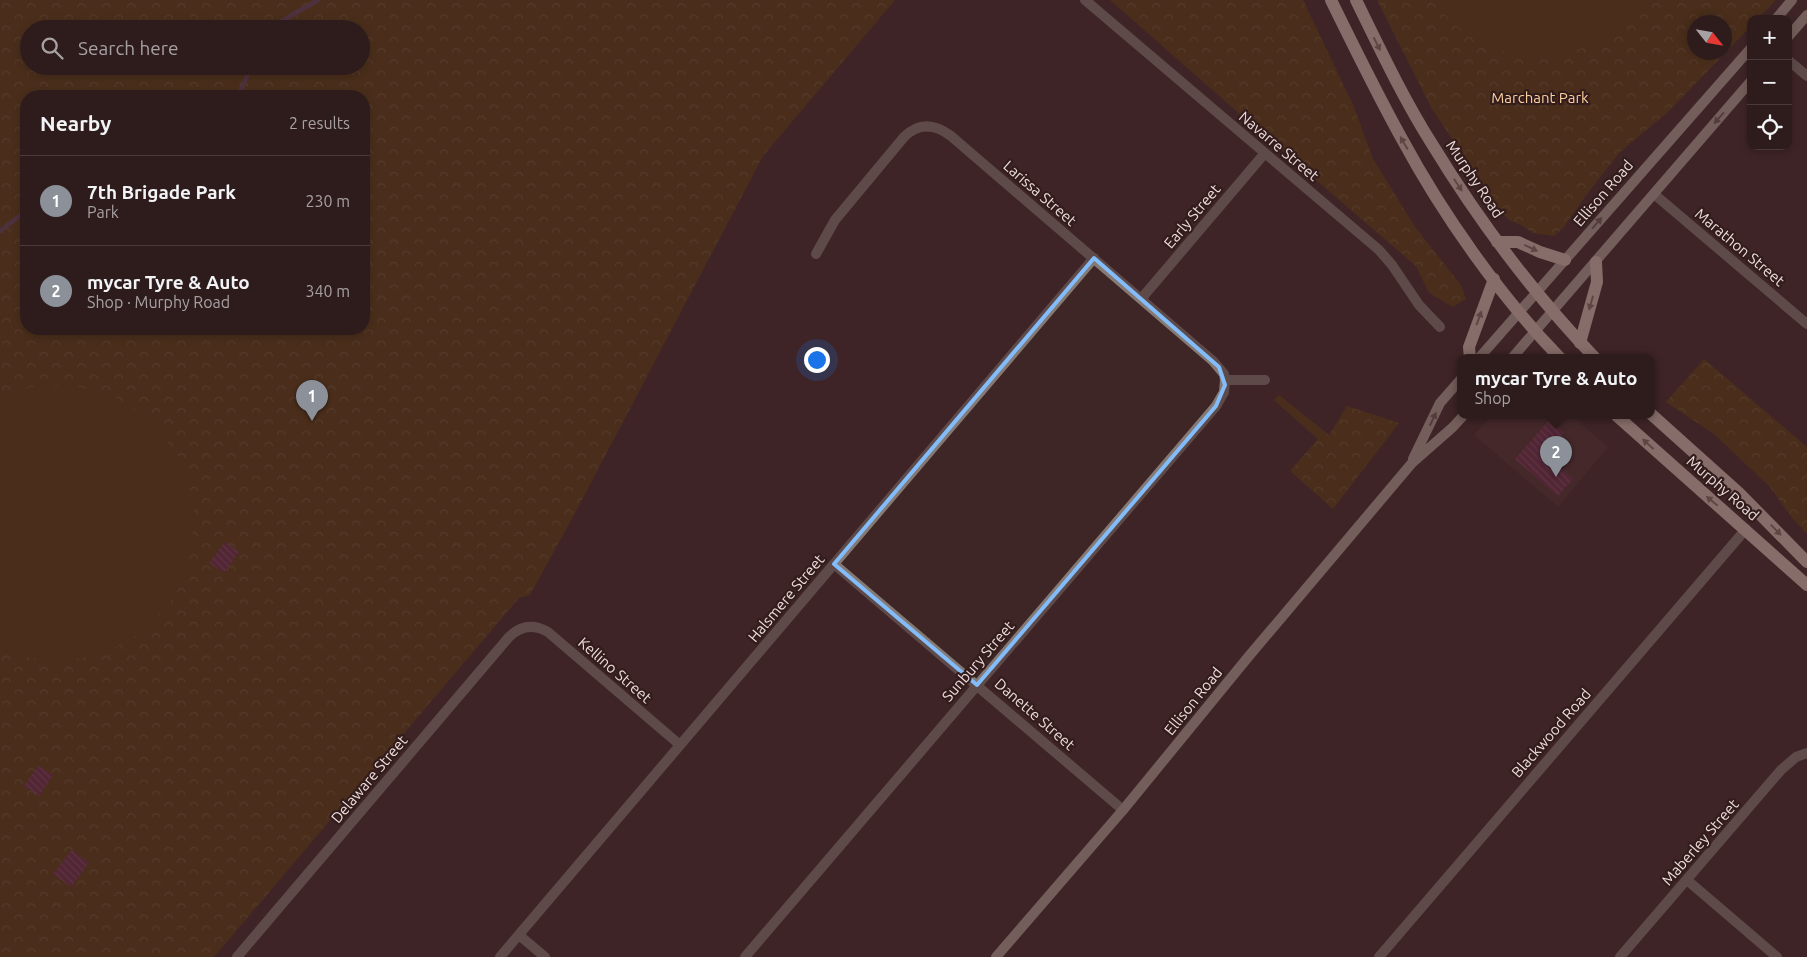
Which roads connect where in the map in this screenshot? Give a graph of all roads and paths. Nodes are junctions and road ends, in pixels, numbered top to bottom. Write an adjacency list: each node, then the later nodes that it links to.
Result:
1 (1085, 0): 12 (street, Navarre Street)
2 (1331, 0): 19 (main road, one-way to 2)
3 (1356, 0): 14 (main road, Murphy Road, one-way to 14)
4 (1792, 0): 5 (street)
5 (1779, 15)
6 (1807, 15): 7 (street)
7 (1792, 32)
8 (1747, 53): 17 (street, Ellison Road, one-way to 8)
9 (1792, 63): 10 (street)
10 (1807, 76)
11 (1747, 86): 13 (street, one-way to 13)
12 (1265, 153): 21 (street, Early Street); 25 (street, Navarre Street)
13 (1654, 194): 18 (street); 24 (street, Marathon Street)
14 (1498, 242): 17 (main road, one-way to 17); 20 (main road, Murphy Road)
15 (816, 254): 16 (street, Larissa Street)
16 (1094, 258): 21 (street, Larissa Street); 42 (street, Halsmere Street)
17 (1565, 260): 20 (street, Ellison Road)
18 (1596, 262): 23 (street); 27 (main road, one-way to 27)
19 (1494, 279): 22 (main road); 28 (main road, one-way to 19)
20 (1536, 292): 22 (street, Ellison Road); 23 (main road, Murphy Road)
21 (1141, 299): 33 (street, Larissa Street)
22 (1519, 312): 26 (main road); 29 (street, Ellison Road)
23 (1553, 312): 26 (street); 27 (main road, Murphy Road)
24 (1807, 324)
25 (1440, 327)
26 (1536, 332): 30 (street); 31 (main road)
27 (1580, 343): 32 (main road, Murphy Road)
28 (1470, 354)
29 (1482, 354)
30 (1516, 354)
31 (1556, 354)
32 (1591, 354)
33 (1225, 380): 34 (street); 45 (street, Sunbury Street)
34 (1266, 380)
35 (1457, 384): 39 (street, Ellison Road, one-way to 35)
36 (1655, 418): 41 (main road, Murphy Road, one-way to 41)
37 (1460, 419): 39 (street, Ellison Road)
38 (1620, 419): 40 (main road, Murphy Road, one-way to 38)
39 (1412, 463): 48 (street, Ellison Road)
40 (1746, 529): 43 (main road, Murphy Road); 56 (street, Blackwood Road)
41 (1807, 562)
42 (834, 564): 45 (street, Danette Street); 46 (street, Halsmere Street)
43 (1807, 585)
44 (527, 626): 46 (street, Kellino Street); 51 (street, Delaware Street)
45 (977, 685): 48 (street, Danette Street); 54 (street, Sunbury Street)
46 (680, 745): 50 (street, Halsmere Street)
47 (1807, 753): 49 (street, Maberley Street)
48 (1123, 810): 55 (street, Ellison Road)
49 (1687, 880): 57 (street, Maberley Street); 58 (street)
50 (519, 935): 52 (street, Halsmere Street); 53 (street)
51 (237, 957)
52 (500, 957)
53 (545, 957)
54 (745, 957)
55 (996, 957)
56 (1379, 957)
57 (1620, 957)
58 (1777, 957)

